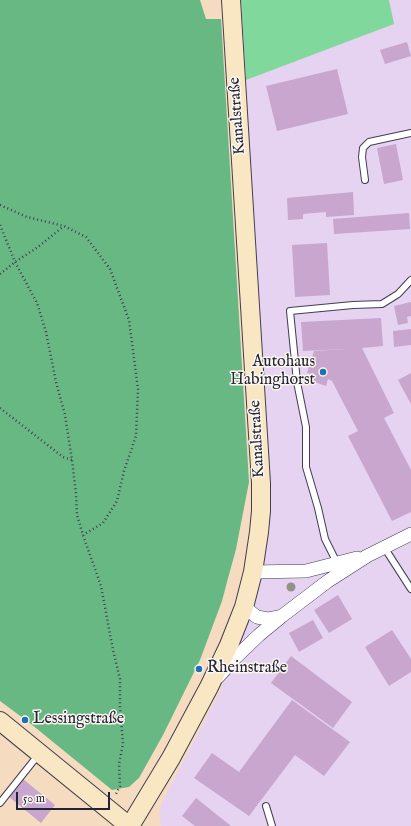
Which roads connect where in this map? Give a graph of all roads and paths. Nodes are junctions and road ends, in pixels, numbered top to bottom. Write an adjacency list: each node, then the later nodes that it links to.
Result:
1 (231, 0): 17 (main road, Kanalstraße)
2 (411, 133): 3 (lane)
3 (365, 180)
4 (0, 205): 6 (path)
5 (0, 225): 7 (path)
6 (64, 226): 7 (path); 13 (path)
7 (15, 262): 8 (path); 11 (path)
8 (0, 274)
9 (411, 280): 16 (lane)
10 (0, 408): 11 (path)
11 (72, 460): 13 (path)
12 (411, 534): 14 (street)
13 (82, 535): 26 (path)
14 (384, 547): 15 (street); 18 (lane)
15 (367, 556): 16 (street); 20 (street)
16 (337, 563): 17 (street)
17 (253, 572): 19 (main road, Kanalstraße)
18 (411, 589)
19 (244, 607): 20 (street); 21 (main road, Kanalstraße)
20 (282, 616): 21 (street)
21 (210, 687): 27 (main road, Kanalstraße)
22 (0, 721): 23 (main road)
23 (40, 753): 24 (lane); 26 (main road)
24 (0, 803)
25 (266, 806): 28 (lane)
26 (108, 808): 27 (main road)
27 (130, 826)
28 (272, 826)

